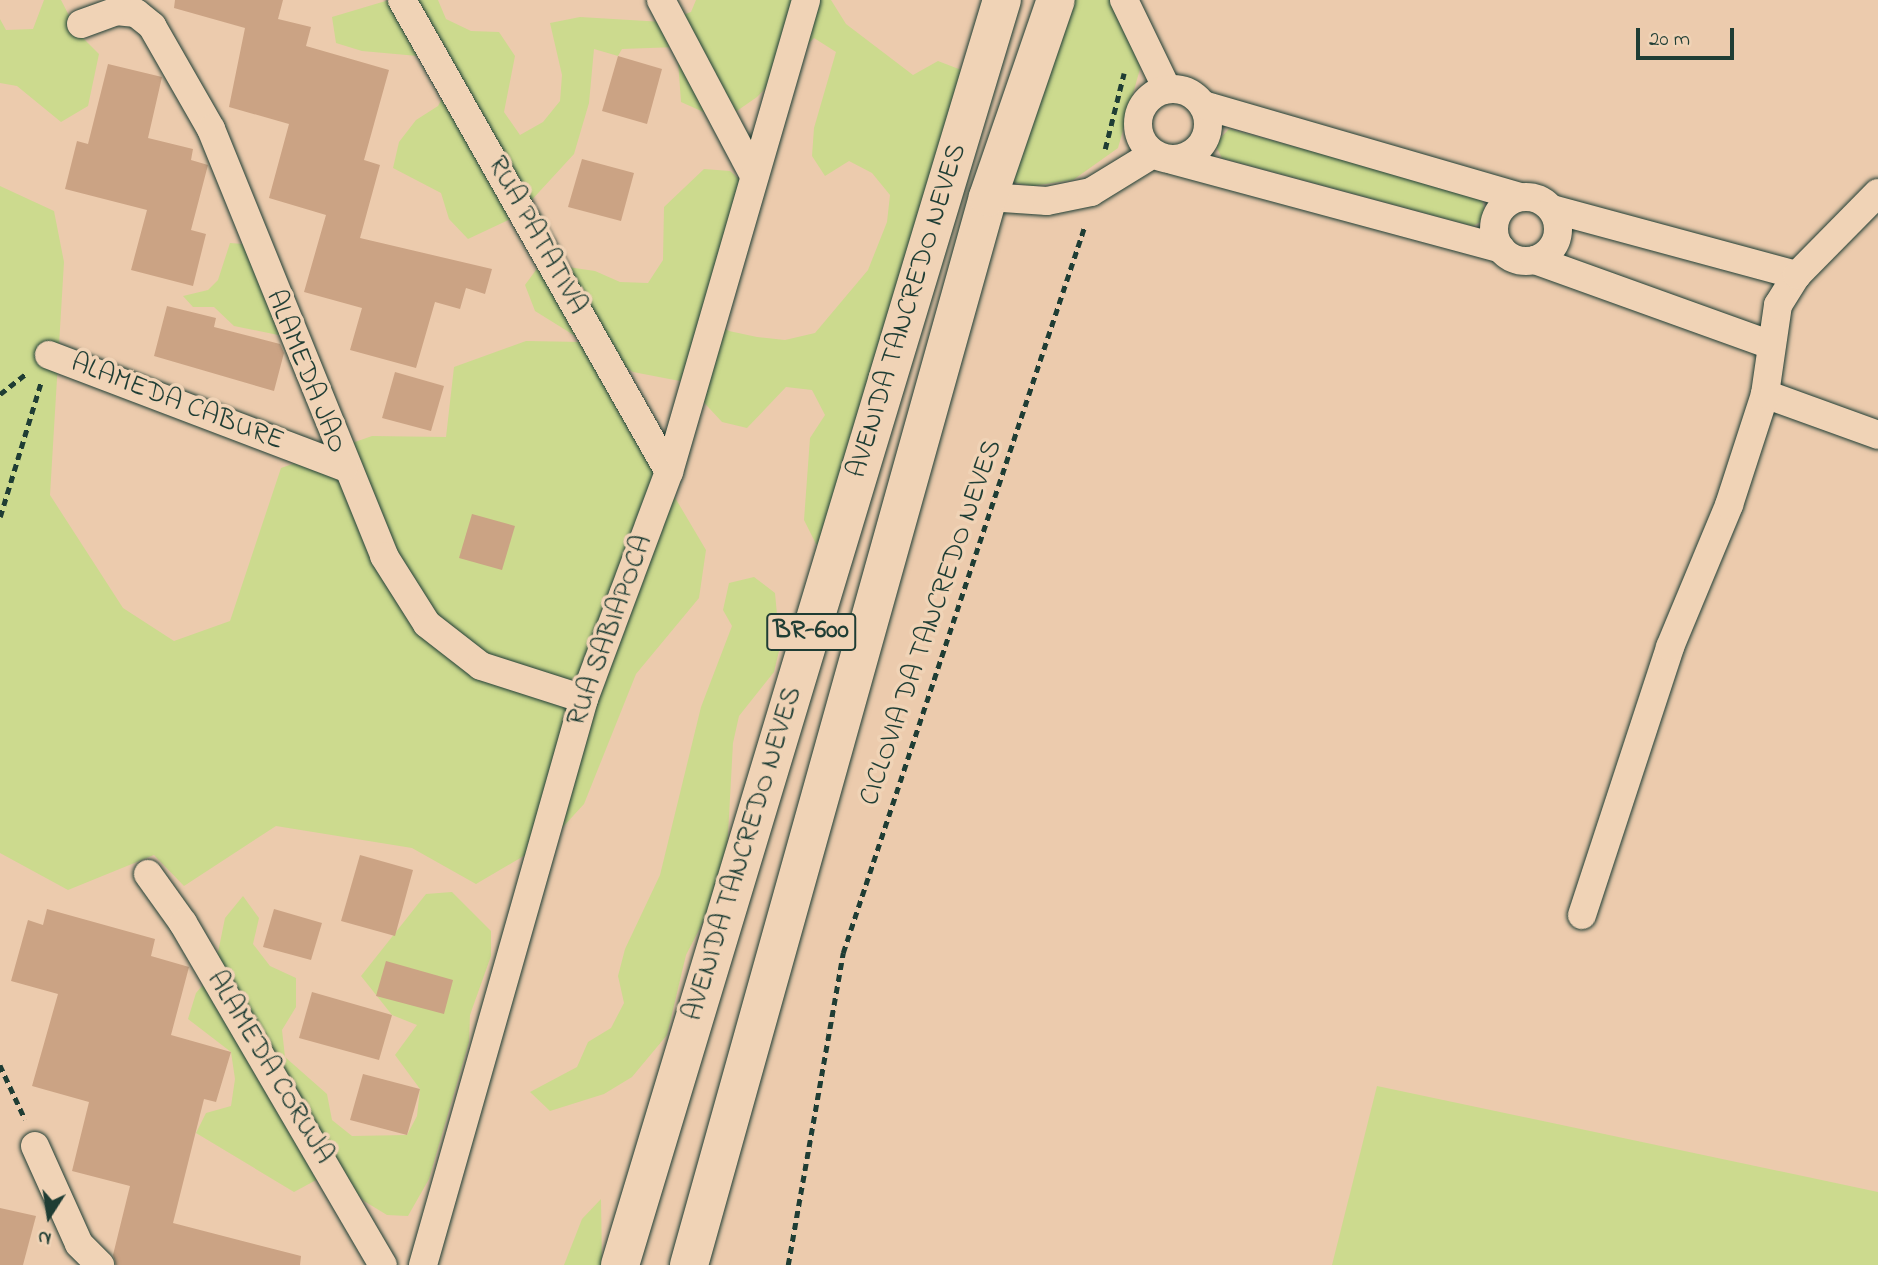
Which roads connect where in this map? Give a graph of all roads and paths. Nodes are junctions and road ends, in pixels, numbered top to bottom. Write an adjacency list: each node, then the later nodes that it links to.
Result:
1 (402, 0): 28 (street, RUA PATATIVA)
2 (662, 0): 13 (street)
3 (806, 0): 13 (street, RUA SABIAPOCA)
4 (1002, 0): 38 (main road, AVENIDA TANCREDO NEVES / BR-600)
5 (1056, 0): 15 (main road, AVENIDA TANCREDO NEVES / BR-600)
6 (1124, 0): 9 (street)
7 (82, 24): 27 (street, ALAMEDA JAO)
8 (1126, 67): 12 (path)
9 (1167, 89): 10 (street); 11 (street)
10 (1203, 105): 11 (street); 16 (street)
11 (1163, 157): 15 (street); 19 (street)
12 (1101, 162)
13 (754, 176): 28 (street, RUA SABIAPOCA)
14 (1878, 193): 21 (street)
15 (988, 197): 39 (main road, AVENIDA TANCREDO NEVES / BR-600)
16 (1520, 197): 17 (street); 19 (street)
17 (1552, 209): 20 (street); 21 (street)
18 (1087, 216): 40 (path, CICLOVIA DA TANCREDO NEVES)
19 (1501, 249): 20 (street)
20 (1535, 260): 22 (street)
21 (1797, 275): 22 (street)
22 (1768, 344): 25 (street)
23 (49, 355): 24 (path); 27 (street, ALAMEDA CABURE); 29 (path)
24 (0, 394)
25 (1765, 394): 26 (street); 32 (street)
26 (1878, 435)
27 (344, 467): 30 (street, ALAMEDA JAO)
28 (668, 472): 30 (street, RUA SABIAPOCA)
29 (0, 517)
30 (584, 699): 37 (street, RUA SABIAPOCA)
31 (148, 874): 36 (street, ALAMEDA CORUJA)
32 (1583, 915)
33 (0, 1065): 34 (path)
34 (35, 1146): 35 (street)
35 (100, 1265)
36 (383, 1265)
37 (423, 1265)
38 (620, 1265)
39 (690, 1265)
40 (788, 1265)

